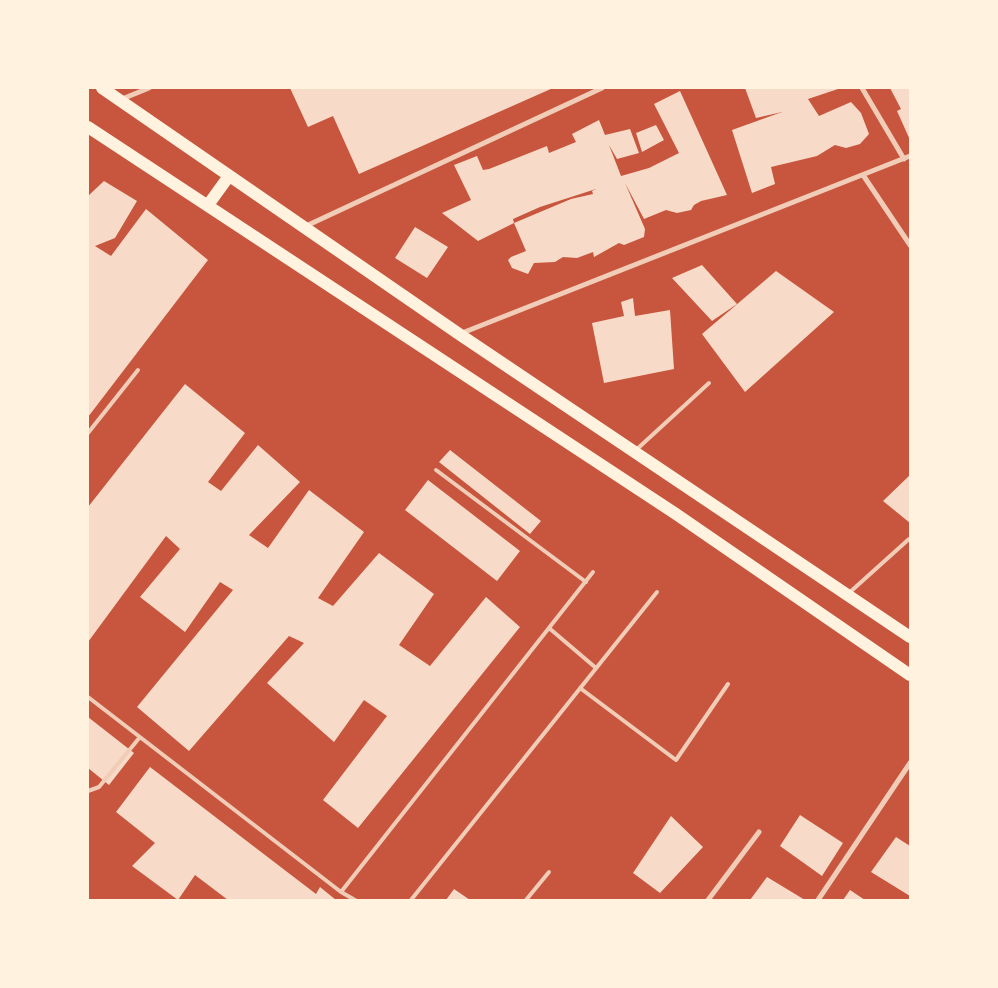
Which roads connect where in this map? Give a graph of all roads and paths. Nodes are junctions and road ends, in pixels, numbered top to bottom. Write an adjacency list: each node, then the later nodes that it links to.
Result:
1 (102, 88): 5 (main road)
2 (149, 88): 5 (street)
3 (602, 88): 12 (street)
4 (862, 88): 8 (street)
5 (119, 101): 10 (main road)
6 (88, 127): 11 (main road)
7 (910, 156): 8 (street)
8 (904, 159): 9 (street)
9 (864, 175): 13 (street); 14 (street)
10 (229, 176): 11 (main road); 12 (main road)
11 (208, 205): 28 (main road)
12 (303, 227): 14 (main road)
13 (910, 245)
14 (459, 334): 18 (main road)
15 (138, 370): 17 (lane)
16 (709, 384): 18 (lane)
17 (88, 433)
18 (634, 452): 24 (main road)
19 (436, 470): 22 (lane)
20 (910, 539): 24 (lane)
21 (593, 572): 22 (lane)
22 (586, 582): 25 (lane)
23 (657, 592): 27 (lane)
24 (847, 594): 26 (main road)
25 (549, 628): 27 (lane); 37 (lane)
26 (910, 637)
27 (596, 668): 30 (lane)
28 (910, 675)
29 (728, 684): 30 (lane)
30 (580, 688): 39 (lane)
31 (88, 697): 32 (lane)
32 (140, 737): 34 (lane); 37 (lane)
33 (910, 763): 42 (street)
34 (88, 792)
35 (760, 832): 41 (street)
36 (549, 872): 40 (lane)
37 (341, 892): 38 (lane)
38 (355, 900)
39 (411, 900)
40 (526, 900)
41 (708, 900)
42 (818, 900)

